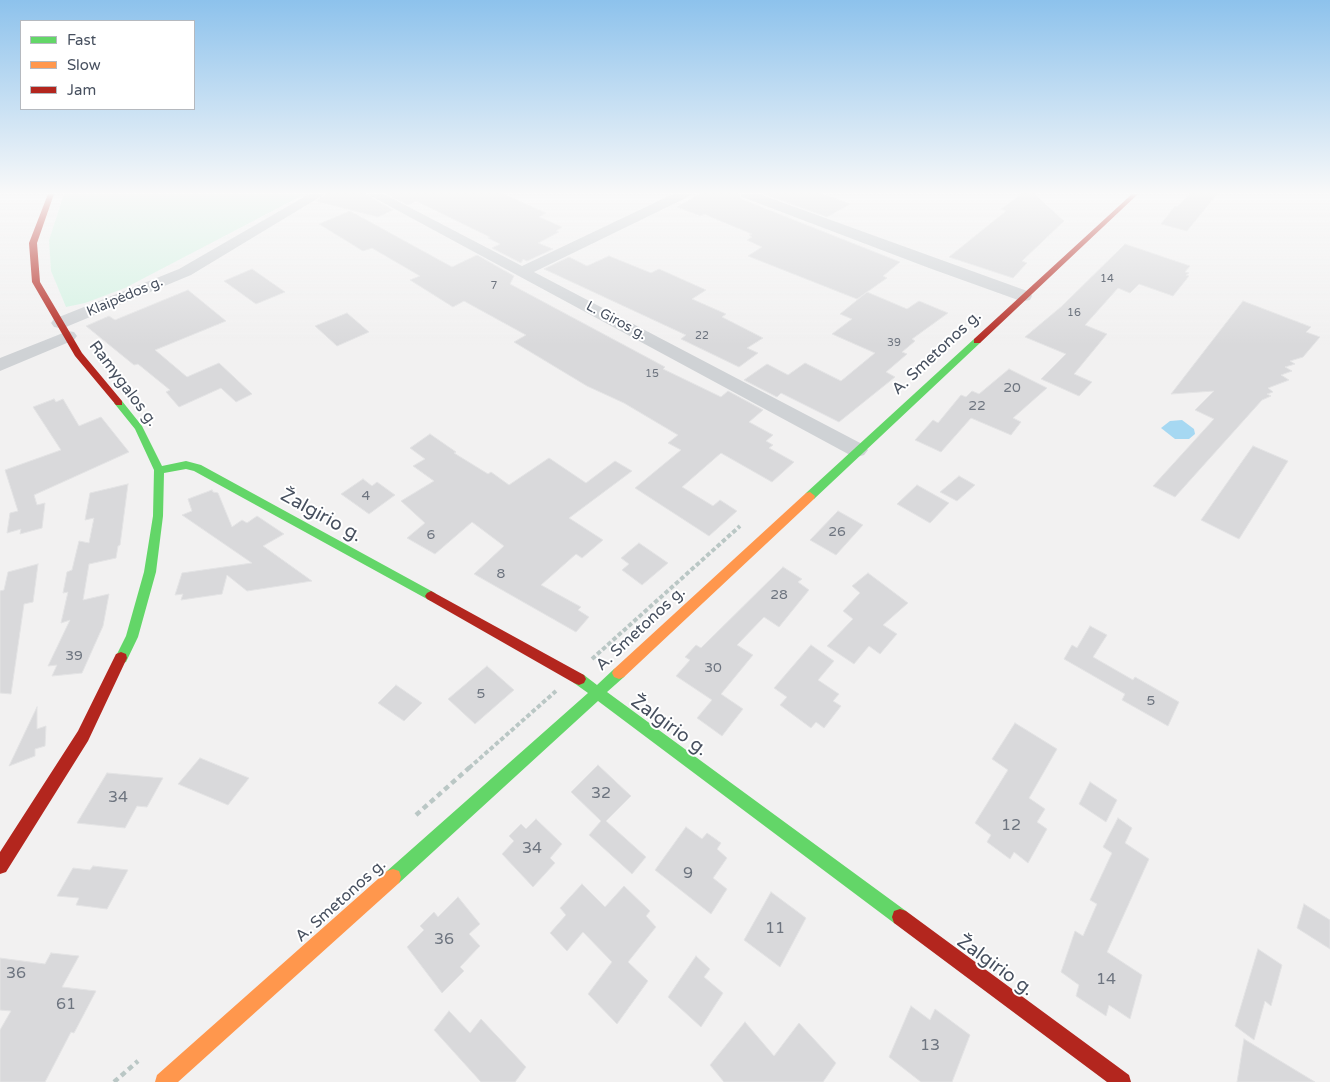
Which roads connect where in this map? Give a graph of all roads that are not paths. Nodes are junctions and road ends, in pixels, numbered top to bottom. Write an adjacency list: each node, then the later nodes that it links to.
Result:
1 (33, 244): 9 (street, Ramygalos g.)
2 (232, 244): 9 (street, Klaipėdos g.)
3 (470, 244): 7 (street, L. Giros g.)
4 (579, 244): 7 (street)
5 (881, 244): 8 (street)
6 (1080, 244): 8 (street, A. Smetonos g.)
7 (522, 272): 11 (street, L. Giros g.)
8 (1024, 296): 11 (street, A. Smetonos g.)
9 (64, 329): 10 (street, Klaipėdos g.); 12 (street, Ramygalos g.)
10 (0, 365)
11 (856, 450): 13 (street, A. Smetonos g.)
12 (159, 470): 13 (street, Žalgirio g.); 14 (street, Ramygalos g.)
13 (597, 694): 15 (street, A. Smetonos g.); 16 (street, Žalgirio g.)
14 (0, 866)
15 (164, 1082)
16 (1122, 1082)

